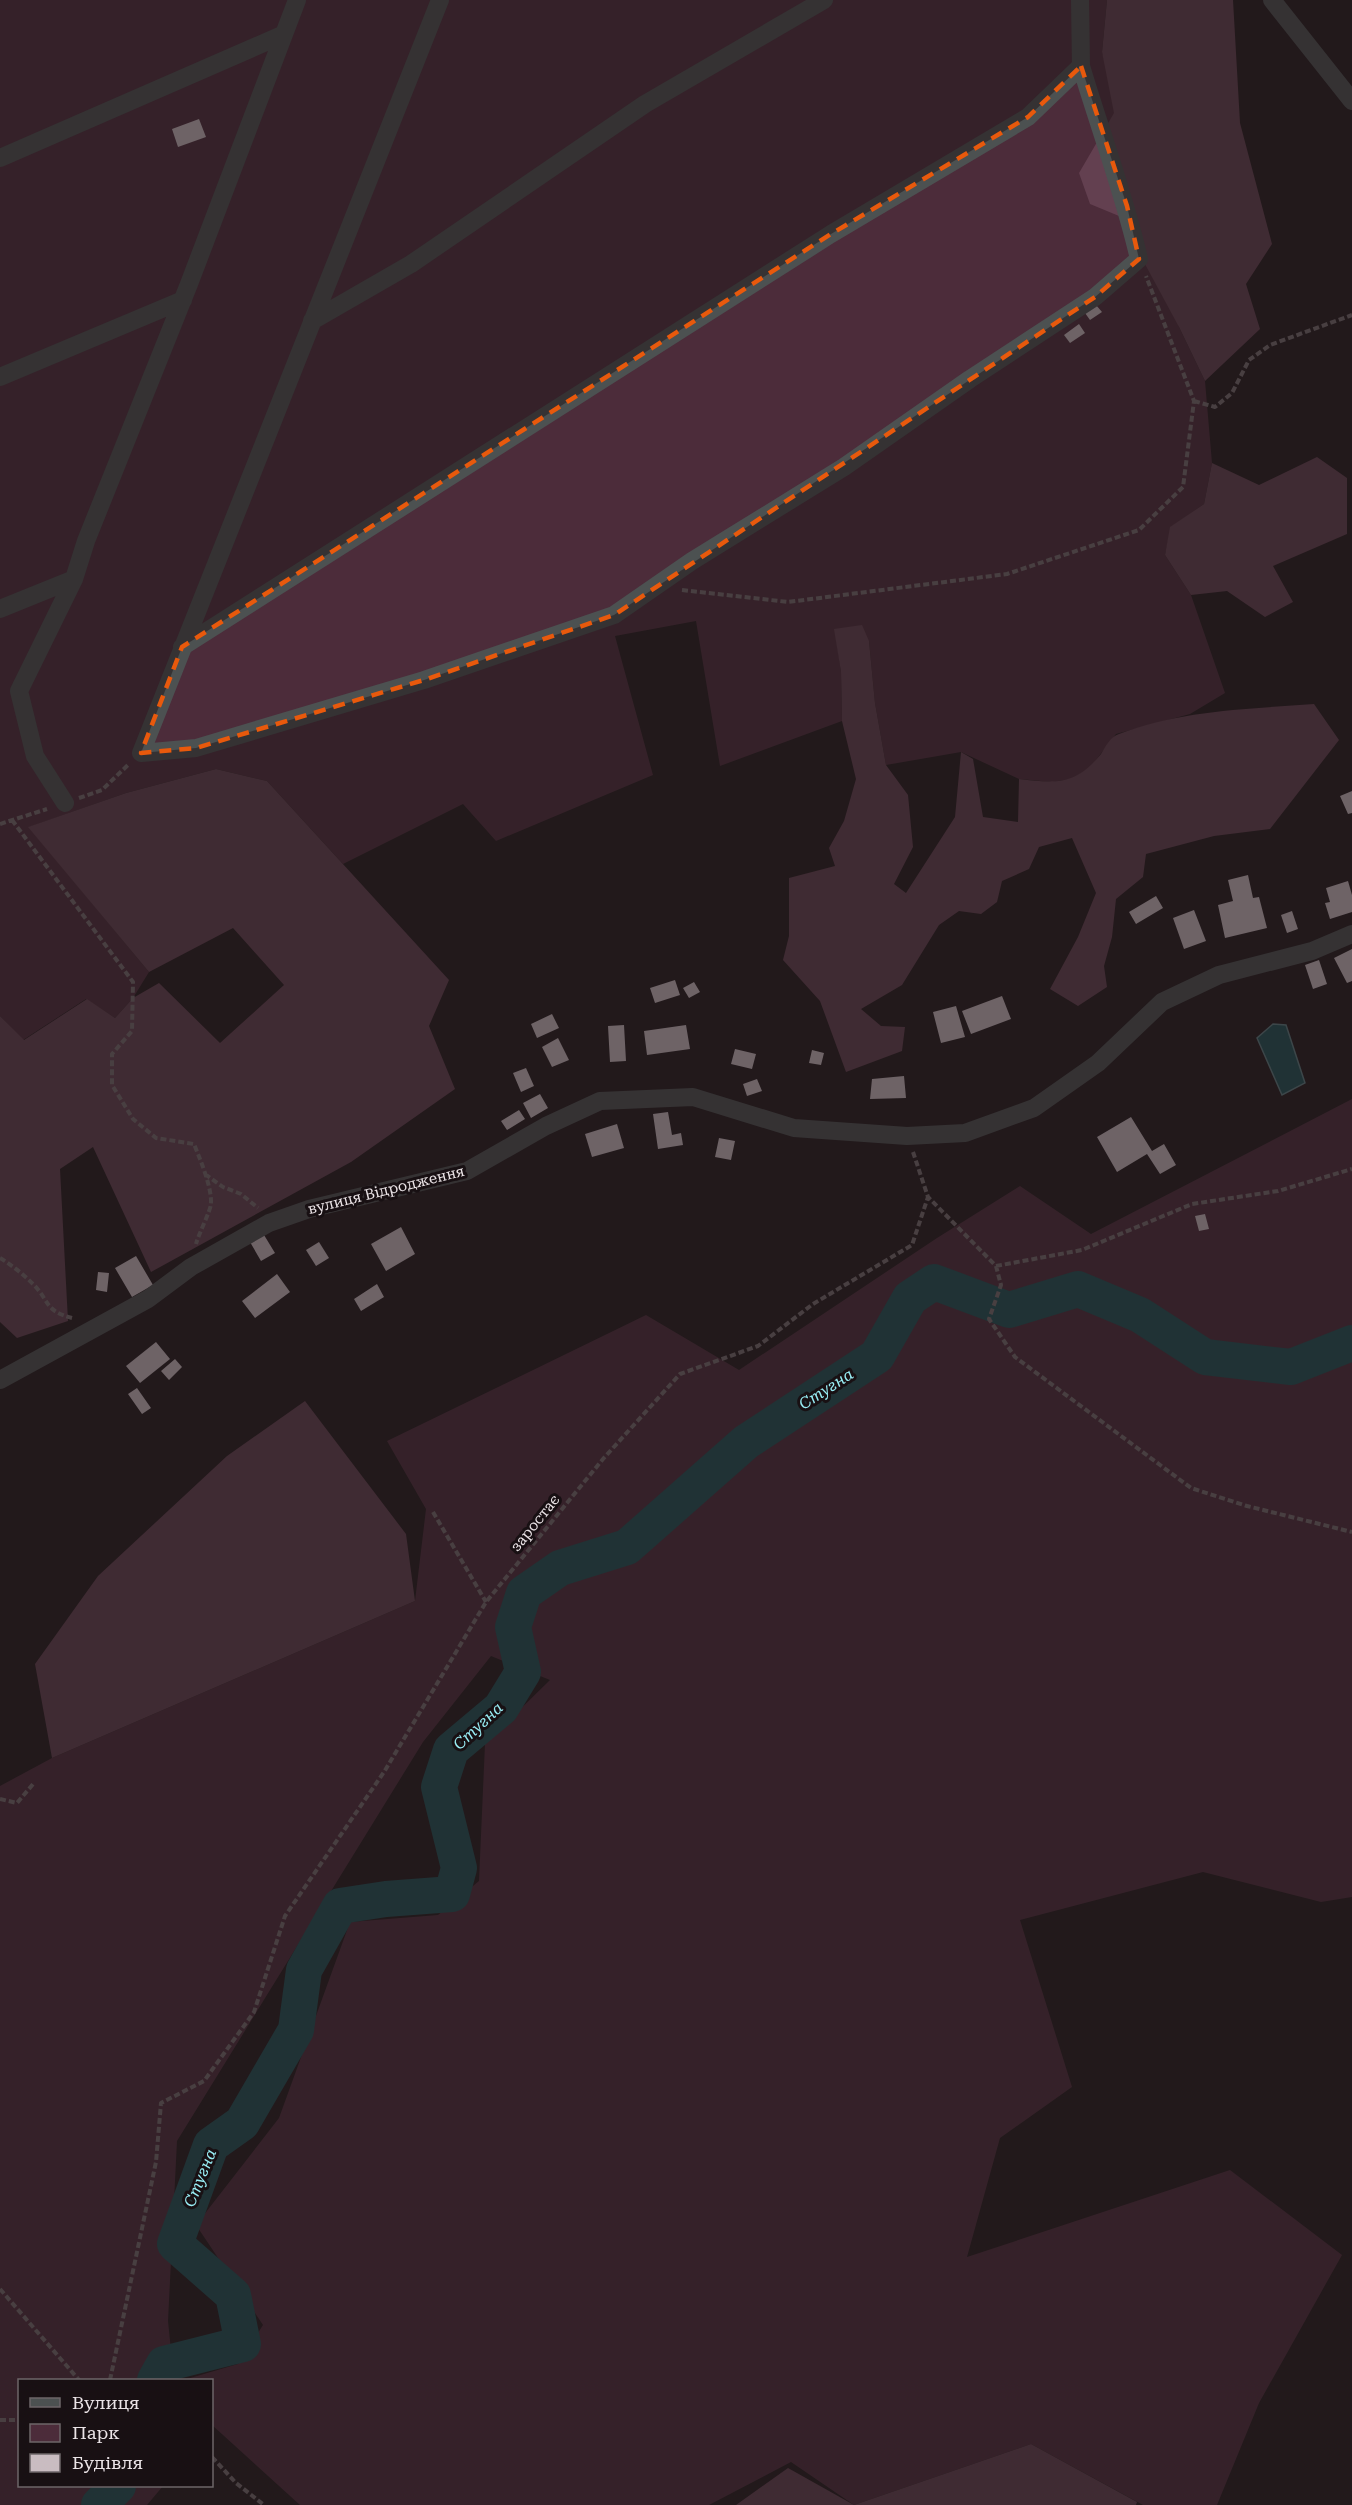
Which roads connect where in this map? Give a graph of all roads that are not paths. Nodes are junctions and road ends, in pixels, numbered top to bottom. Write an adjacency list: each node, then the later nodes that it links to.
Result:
1 (297, 0): 6 (street)
2 (440, 0): 11 (street)
3 (824, 0): 11 (street)
4 (1080, 0): 7 (street)
5 (1272, 0): 8 (street)
6 (282, 35): 9 (street); 10 (street)
7 (1081, 66): 15 (street); 15 (street)
8 (1352, 101)
9 (0, 158)
10 (183, 300): 12 (street); 13 (street)
11 (312, 321): 15 (street)
12 (0, 377)
13 (74, 579): 14 (street); 16 (street)
14 (0, 609)
15 (182, 647)
16 (65, 803)
17 (1352, 934): 18 (street, вулиця Відродження)
18 (0, 1380)

